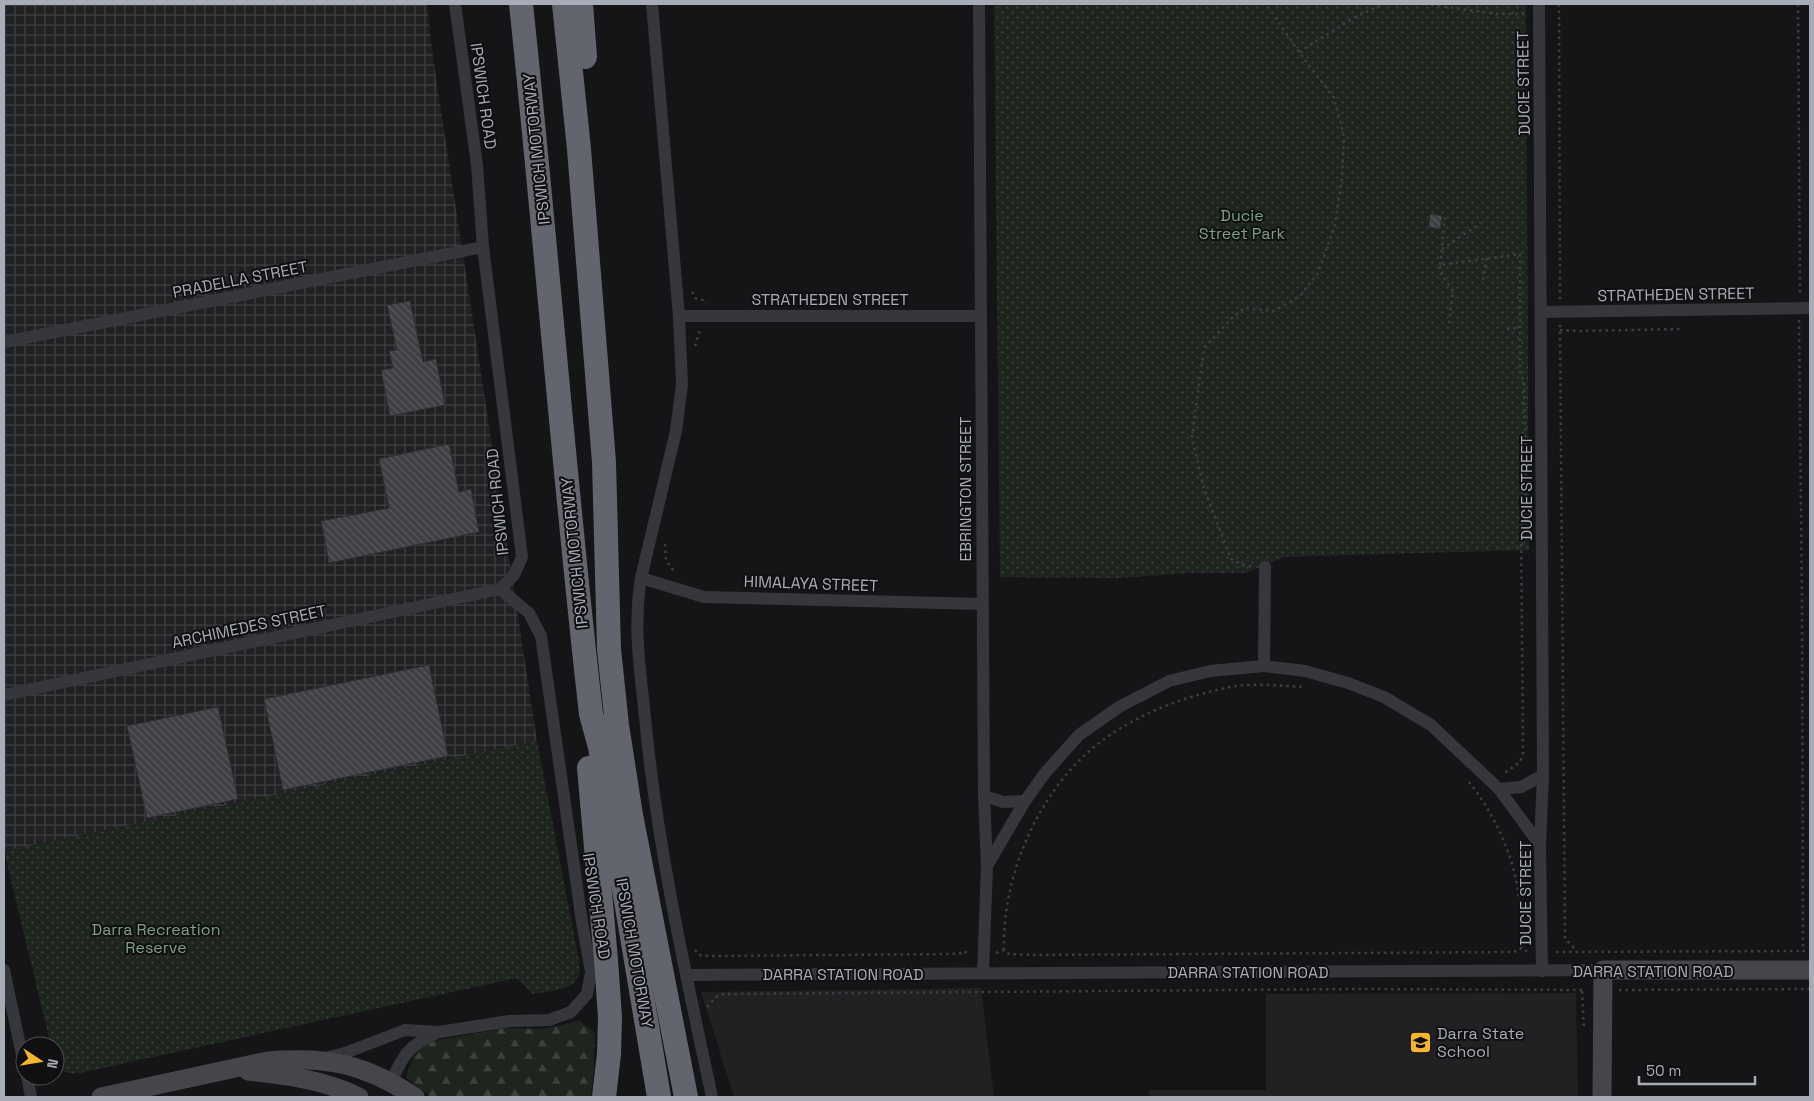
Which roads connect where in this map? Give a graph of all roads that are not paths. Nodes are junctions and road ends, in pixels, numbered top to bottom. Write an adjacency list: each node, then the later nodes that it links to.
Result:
1 (455, 4): 9 (street, IPSWICH ROAD)
2 (564, 4): 8 (highway, IPSWICH MOTORWAY)
3 (582, 4): 8 (highway)
4 (652, 4): 12 (street)
5 (979, 4): 13 (street, EBRINGTON STREET)
6 (519, 9): 21 (highway, IPSWICH MOTORWAY)
7 (1539, 9): 11 (street, DUCIE STREET)
8 (578, 149): 44 (highway, IPSWICH MOTORWAY)
9 (483, 247): 14 (street, PRADELLA STREET); 17 (street, IPSWICH ROAD)
10 (1805, 308): 11 (street, STRATHEDEN STREET)
11 (1542, 312): 22 (street, DUCIE STREET)
12 (679, 316): 13 (street, STRATHEDEN STREET); 16 (street)
13 (980, 316): 18 (street, EBRINGTON STREET)
14 (4, 342)
15 (1265, 567): 19 (street)
16 (641, 578): 18 (street, HIMALAYA STREET); 33 (street)
17 (500, 589): 20 (street, ARCHIMEDES STREET); 34 (street, IPSWICH ROAD)
18 (982, 604): 24 (street, EBRINGTON STREET)
19 (1264, 666): 23 (street); 25 (street)
20 (4, 695)
21 (592, 714): 42 (highway); 43 (highway, IPSWICH MOTORWAY)
22 (1543, 774): 23 (street); 26 (street, DUCIE STREET)
23 (1497, 787): 26 (street)
24 (984, 796): 25 (street); 27 (street, EBRINGTON STREET)
25 (1025, 801): 27 (street)
26 (1540, 845): 31 (street, DUCIE STREET)
27 (987, 866): 32 (street, EBRINGTON STREET)
28 (4, 970): 35 (street)
29 (1603, 970): 30 (main road, DARRA STATION ROAD); 31 (street, DARRA STATION ROAD); 46 (main road)
30 (1810, 970)
31 (1542, 971): 32 (street, DARRA STATION ROAD)
32 (983, 973): 33 (street, DARRA STATION ROAD)
33 (686, 975): 45 (street)
34 (439, 1032): 36 (street, IPSWICH ROAD); 38 (street, IPSWICH ROAD)
35 (18, 1036)
36 (321, 1059): 37 (main road); 38 (main road)
37 (232, 1069): 39 (main road); 40 (main road)
38 (395, 1090): 41 (main road)
39 (101, 1097)
40 (359, 1097)
41 (415, 1097)
42 (604, 1097)
43 (659, 1097)
44 (686, 1097)
45 (712, 1097)
46 (1602, 1097)

